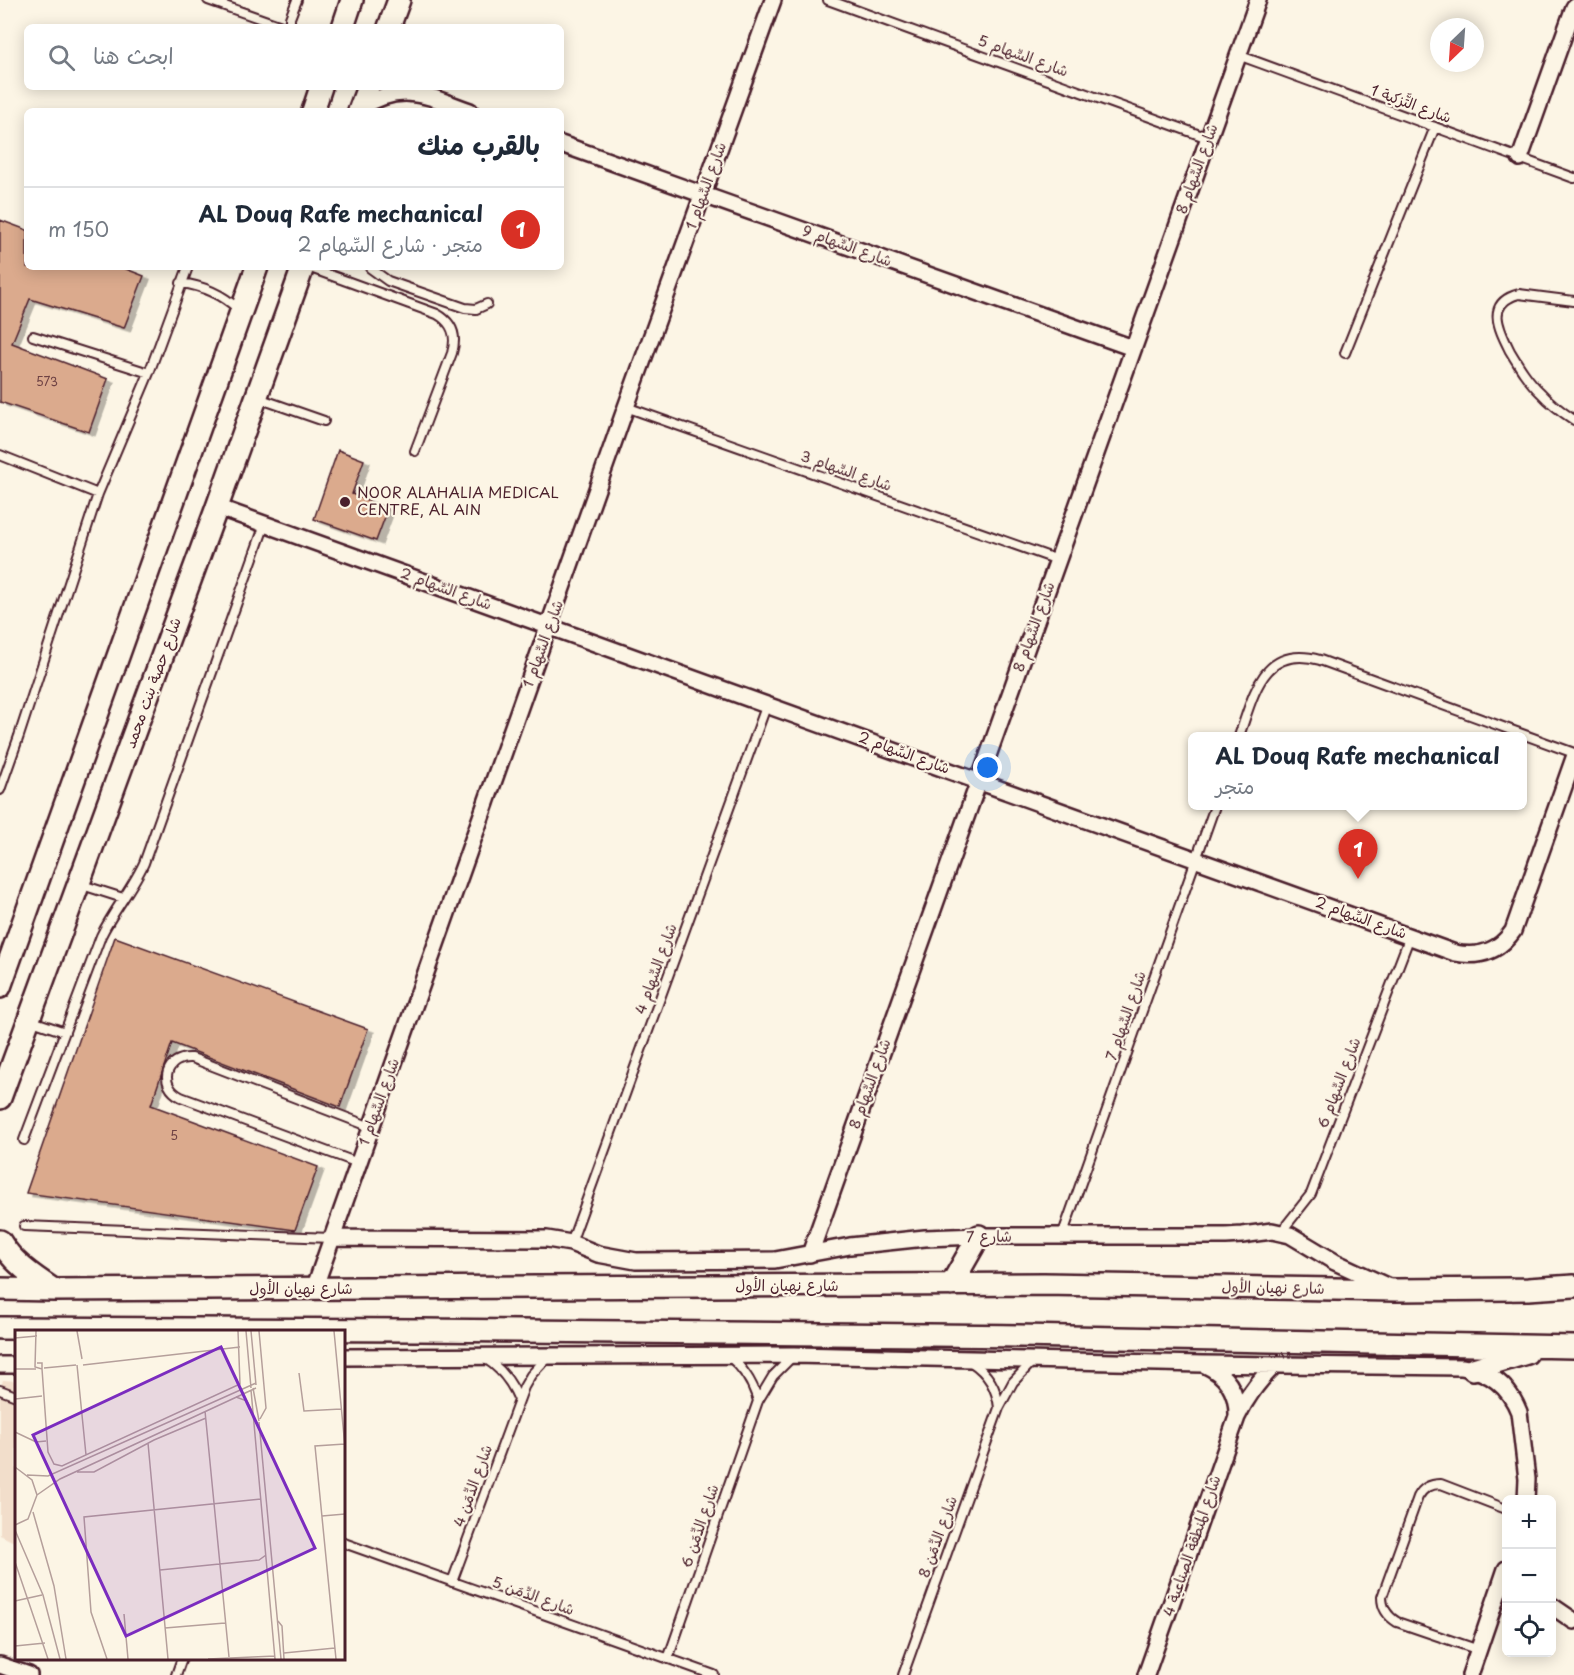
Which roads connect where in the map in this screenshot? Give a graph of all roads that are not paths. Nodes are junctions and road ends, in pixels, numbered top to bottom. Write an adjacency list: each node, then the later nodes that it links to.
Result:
1 (208, 0): 9 (lane)
2 (297, 0): 10 (lane)
3 (352, 0): 11 (main road)
4 (399, 0): 12 (main road)
5 (773, 0): 26 (street, شارع السِّهام 1)
6 (828, 0): 22 (lane, شارع السِّهام 5)
7 (1258, 0): 13 (street, شارع السِّهام 8)
8 (1574, 7): 24 (street)
9 (276, 24)
10 (290, 24)
11 (344, 24)
12 (390, 24)
13 (1238, 55): 21 (lane, شارع التَّزكية 1); 22 (street, شارع السِّهام 8)
14 (320, 90): 17 (main road)
15 (367, 90): 18 (main road)
16 (417, 90): 19 (street); 20 (street)
17 (314, 108)
18 (360, 108)
19 (361, 108)
20 (462, 108)
21 (1435, 127): 24 (lane, شارع التَّزكية 1); 38 (lane)
22 (1208, 138): 37 (street, شارع السِّهام 8)
23 (564, 145): 26 (street, شارع السِّهام 9)
24 (1520, 158): 25 (lane, شارع التَّزكية 1)
25 (1574, 178)
26 (704, 194): 37 (street, شارع السِّهام 9); 41 (street, شارع السِّهام 1)
27 (187, 270): 32 (lane)
28 (256, 270): 35 (main road)
29 (304, 270): 40 (main road, شارع حصة بنت محمد)
30 (313, 270): 44 (lane)
31 (374, 270): 34 (lane)
32 (181, 283): 35 (lane); 39 (lane)
33 (1574, 301): 42 (lane)
34 (487, 304)
35 (241, 312): 64 (main road)
36 (33, 336): 39 (lane)
37 (1134, 348): 49 (street, شارع السِّهام 8)
38 (1345, 353)
39 (149, 373): 46 (lane)
40 (257, 397): 43 (lane); 47 (main road, شارع حصة بنت محمد)
41 (626, 407): 49 (lane, شارع السِّهام 3); 50 (street, شارع السِّهام 1)
42 (1574, 420)
43 (324, 421)
44 (415, 451)
45 (0, 455): 46 (lane)
46 (98, 494): 58 (lane)
47 (217, 507): 48 (street, شارع السِّهام 2); 61 (main road, شارع حصة بنت محمد)
48 (265, 524): 50 (street, شارع السِّهام 2); 62 (lane)
49 (1058, 560): 57 (street, شارع السِّهام 8)
50 (549, 626): 51 (street, شارع السِّهام 2); 68 (street, شارع السِّهام 1)
51 (767, 704): 57 (street, شارع السِّهام 2); 77 (lane, شارع السِّهام 4)
52 (1240, 732): 53 (lane)
53 (1517, 732)
54 (1527, 736): 55 (lane)
55 (1574, 753)
56 (1574, 758): 63 (street, شارع السِّهام 2)
57 (979, 780): 60 (street, شارع السِّهام 2); 78 (street, شارع السِّهام 8)
58 (0, 790)
59 (1214, 810): 60 (lane, شارع السِّهام 7)
60 (1196, 859): 63 (street, شارع السِّهام 2); 74 (lane, شارع السِّهام 7)
61 (79, 884): 62 (lane); 65 (main road, شارع حصة بنت محمد)
62 (123, 898): 66 (lane)
63 (1410, 936): 72 (lane, شارع السِّهام 6)
64 (0, 987)
65 (29, 1020): 66 (lane); 67 (main road, شارع حصة بنت محمد)
66 (65, 1032): 69 (lane)
67 (0, 1098)
68 (371, 1126): 70 (street, شارع السِّهام 1); 70 (lane)
69 (24, 1140)
70 (358, 1163): 75 (street, شارع السِّهام 1)
71 (24, 1226): 75 (lane)
72 (1281, 1232): 74 (street, شارع 7); 84 (street, شارع 7)
73 (979, 1236): 74 (street, شارع 7); 78 (street, شارع 7); 79 (main road)
74 (1062, 1236)
75 (331, 1238): 77 (street, شارع 7); 82 (street, شارع السِّهام 1)
76 (0, 1242): 83 (main road)
77 (571, 1243): 78 (street, شارع 7)
78 (810, 1254)
79 (951, 1285): 82 (main road, شارع نهيان الأول); 84 (main road, شارع نهيان الأول)
80 (1574, 1286): 84 (main road, شارع نهيان الأول)
81 (0, 1289): 83 (main road, شارع نهيان الأول)
82 (314, 1289): 83 (main road, شارع نهيان الأول)
83 (54, 1290)
84 (1396, 1290)
85 (3, 1329): 86 (main road)
86 (154, 1330)
87 (345, 1332): 88 (main road)
88 (1546, 1347): 89 (main road); 99 (main road)
89 (1574, 1347)
90 (550, 1355): 92 (street); 93 (street); 102 (lane, شارع الدِّمَن 4)
91 (794, 1355): 93 (street); 95 (street); 103 (lane, شارع الدِّمَن 6)
92 (479, 1356): 94 (street); 102 (lane)
93 (729, 1356): 103 (lane)
94 (345, 1357)
95 (964, 1359): 96 (street); 104 (lane)
96 (1034, 1360): 97 (street); 104 (lane, شارع الدِّمَن 8)
97 (1203, 1364): 98 (street); 105 (street)
98 (1275, 1365): 99 (street); 105 (street, شارع المنطقة الصناعية 4)
99 (1473, 1369): 106 (street)
100 (0, 1390): 101 (lane)
101 (15, 1396)
102 (519, 1400): 109 (lane, شارع الدِّمَن 4)
103 (758, 1401): 114 (lane, شارع الدِّمَن 6)
104 (999, 1408): 120 (lane, شارع الدِّمَن 8)
105 (1237, 1416): 121 (street, شارع المنطقة الصناعية 4)
106 (1526, 1495)
107 (1502, 1507): 113 (lane)
108 (345, 1543): 109 (lane, شارع الدِّمَن 5)
109 (452, 1582): 114 (lane, شارع الدِّمَن 5)
110 (1502, 1594): 113 (street)
111 (1556, 1609): 112 (street)
112 (1574, 1621)
113 (1479, 1650): 122 (street)
114 (668, 1659): 119 (lane, شارع الدِّمَن 5)
115 (182, 1660): 118 (lane)
116 (0, 1665): 117 (street)
117 (29, 1675)
118 (176, 1675)
119 (714, 1675)
120 (903, 1675)
121 (1146, 1675)
122 (1470, 1675)

